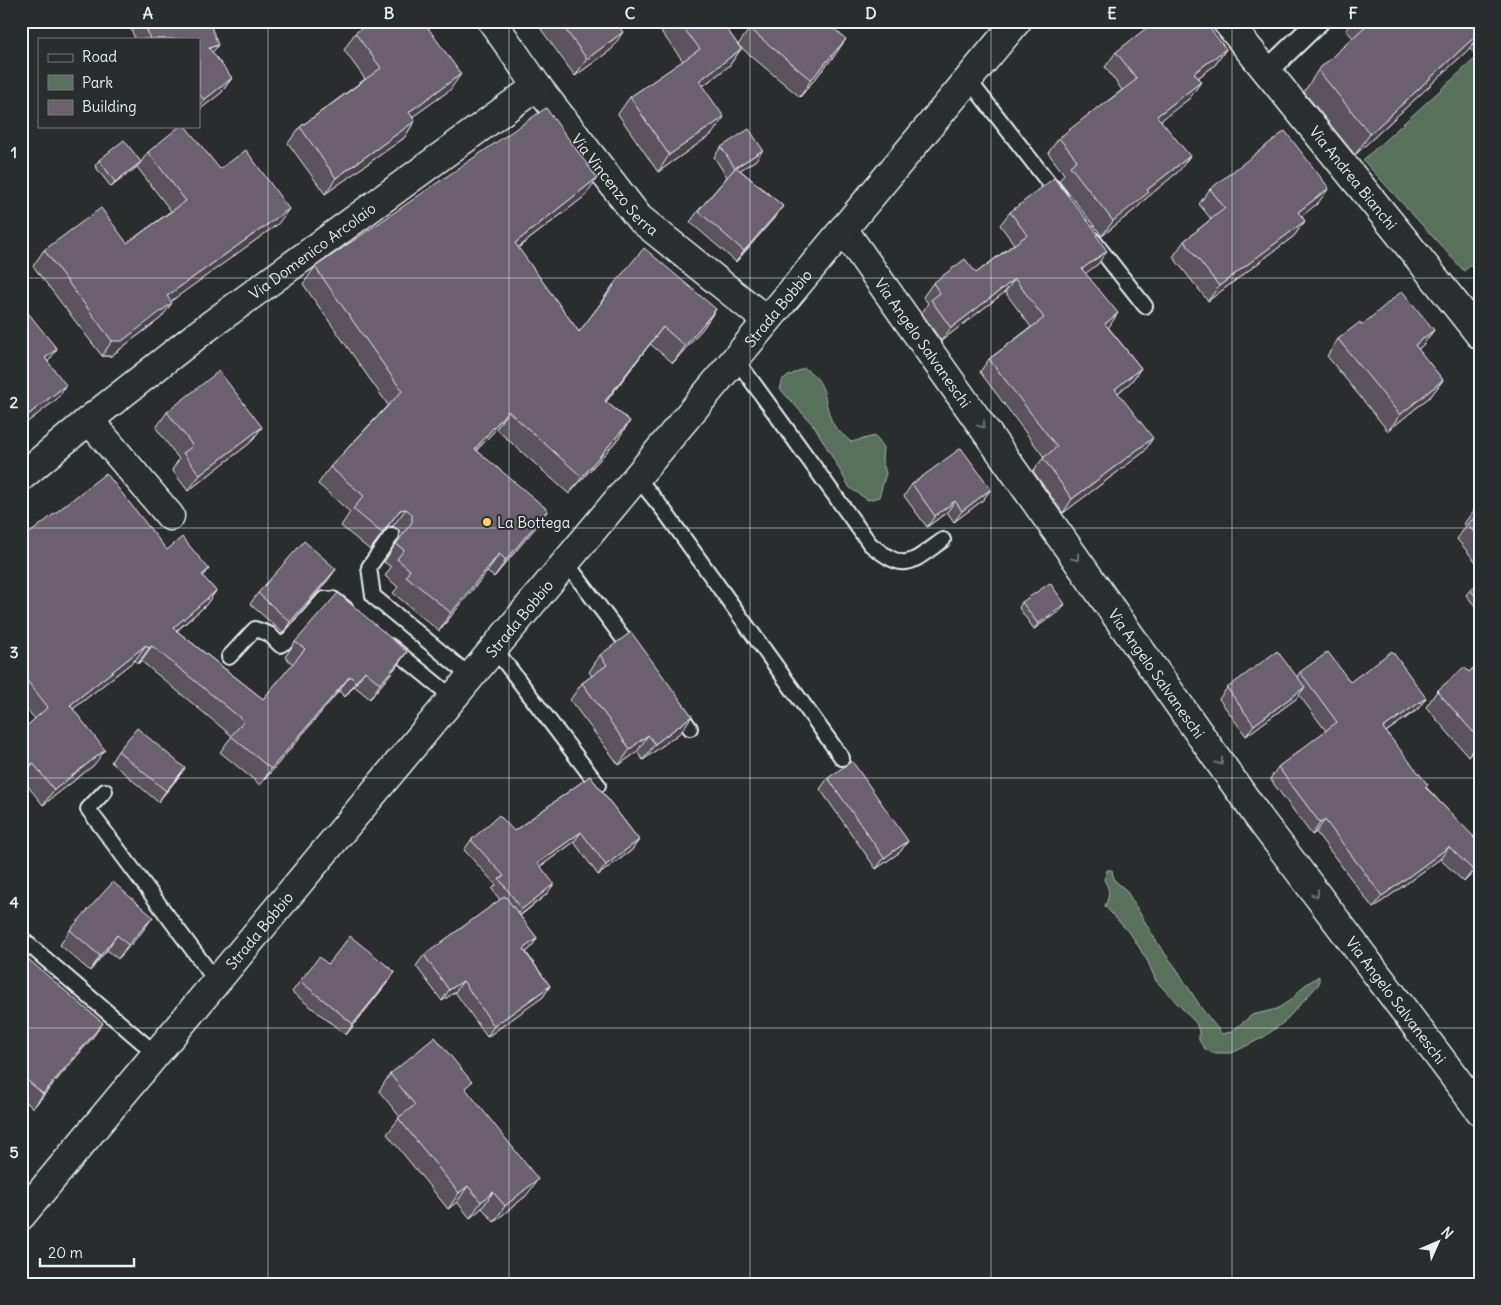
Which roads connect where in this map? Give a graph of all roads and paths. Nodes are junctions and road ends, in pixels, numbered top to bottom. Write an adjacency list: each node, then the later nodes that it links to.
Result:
1 (492, 21): 7 (street, Via Vincenzo Serra)
2 (1017, 21): 6 (street, Strada Bobbio)
3 (1226, 21): 5 (street, Via Andrea Bianchi)
4 (1319, 21): 5 (street)
5 (1266, 71): 13 (street, Via Andrea Bianchi)
6 (968, 79): 8 (lane); 10 (street, Strada Bobbio)
7 (537, 86): 12 (street, Via Vincenzo Serra); 15 (street, Via Domenico Arcolaio)
8 (1066, 205)
9 (1084, 228): 11 (lane)
10 (843, 229): 12 (street, Strada Bobbio); 37 (street, Via Angelo Salvaneschi, one-way to 37)
11 (1144, 306)
12 (766, 320): 14 (street, Strada Bobbio)
13 (1480, 336)
14 (735, 358): 16 (street, Strada Bobbio); 20 (lane)
15 (89, 420): 17 (street, Via Domenico Arcolaio); 18 (street)
16 (636, 476): 21 (street, Strada Bobbio); 31 (lane)
17 (21, 477)
18 (170, 516)
19 (392, 535): 27 (lane)
20 (943, 540)
21 (565, 561): 24 (street, Strada Bobbio); 26 (lane)
22 (356, 617): 25 (lane)
23 (378, 636): 28 (lane)
24 (494, 648): 27 (street, Strada Bobbio); 32 (lane)
25 (229, 657)
26 (645, 667)
27 (470, 676): 28 (street, Strada Bobbio)
28 (452, 697): 35 (street, Strada Bobbio)
29 (667, 697): 30 (lane)
30 (690, 728)
31 (842, 758)
32 (598, 784)
33 (105, 791): 35 (lane)
34 (21, 938): 36 (lane)
35 (216, 981): 36 (street, Strada Bobbio)
36 (156, 1054): 38 (street, Strada Bobbio)
37 (1480, 1111)
38 (23, 1210)

